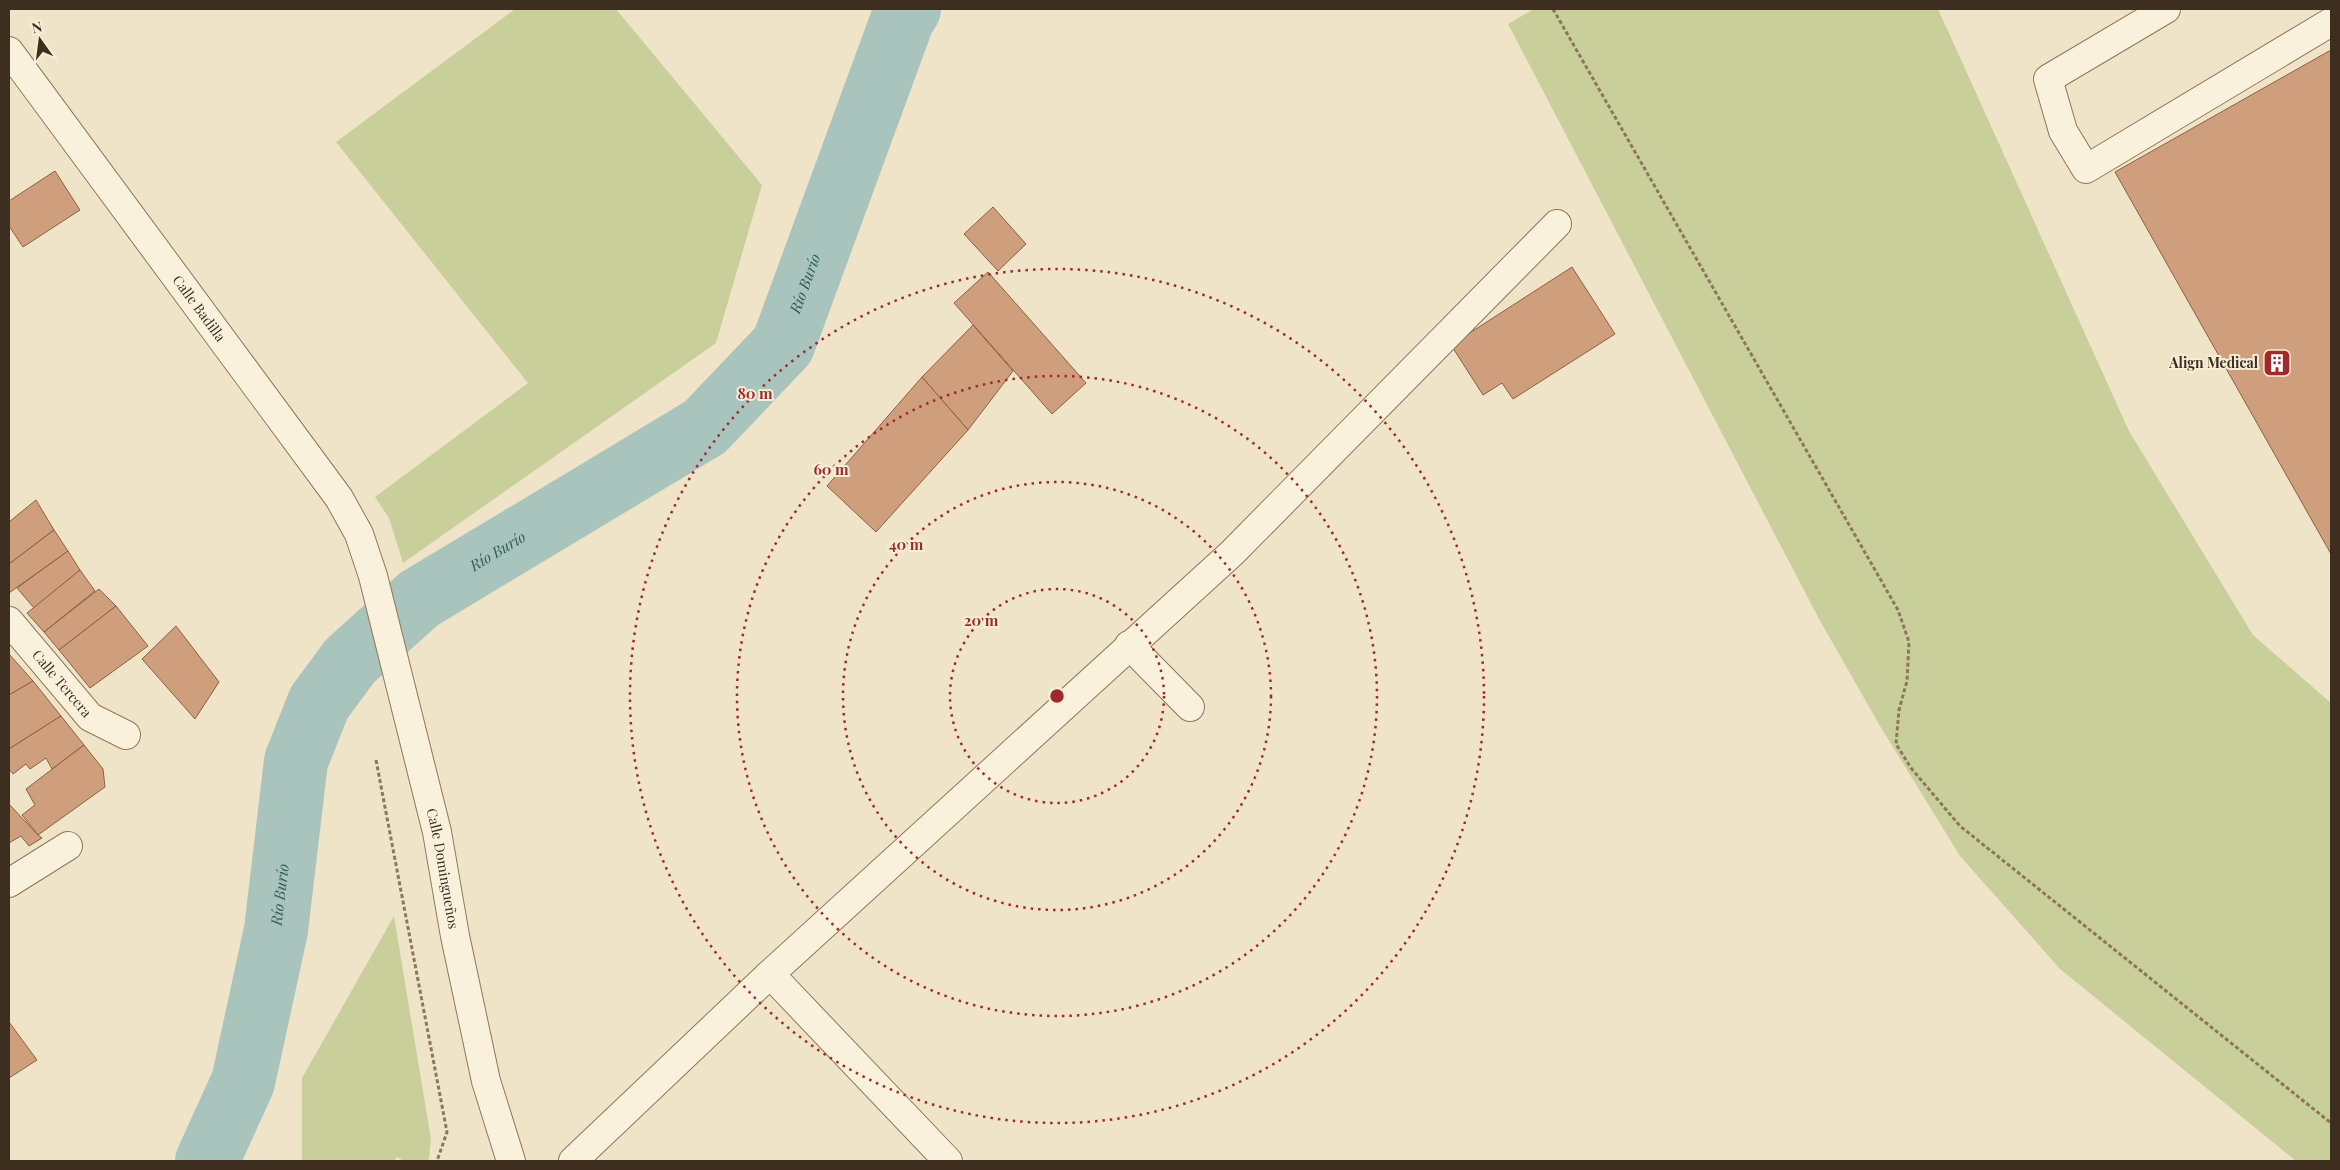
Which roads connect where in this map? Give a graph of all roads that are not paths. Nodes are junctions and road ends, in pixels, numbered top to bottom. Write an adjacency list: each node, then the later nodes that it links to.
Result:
1 (2166, 9): 2 (street)
2 (2331, 22)
3 (9, 51): 5 (street, Calle Badilla)
4 (1557, 224): 7 (street)
5 (373, 576): 13 (street, Calle Domingueños)
6 (9, 622): 9 (street, Calle Tercera)
7 (1129, 645): 8 (street); 12 (street)
8 (1190, 707)
9 (126, 735)
10 (68, 846): 11 (street)
11 (9, 883)
12 (770, 974): 14 (street); 15 (street)
13 (501, 1156)
14 (573, 1161)
15 (948, 1161)

